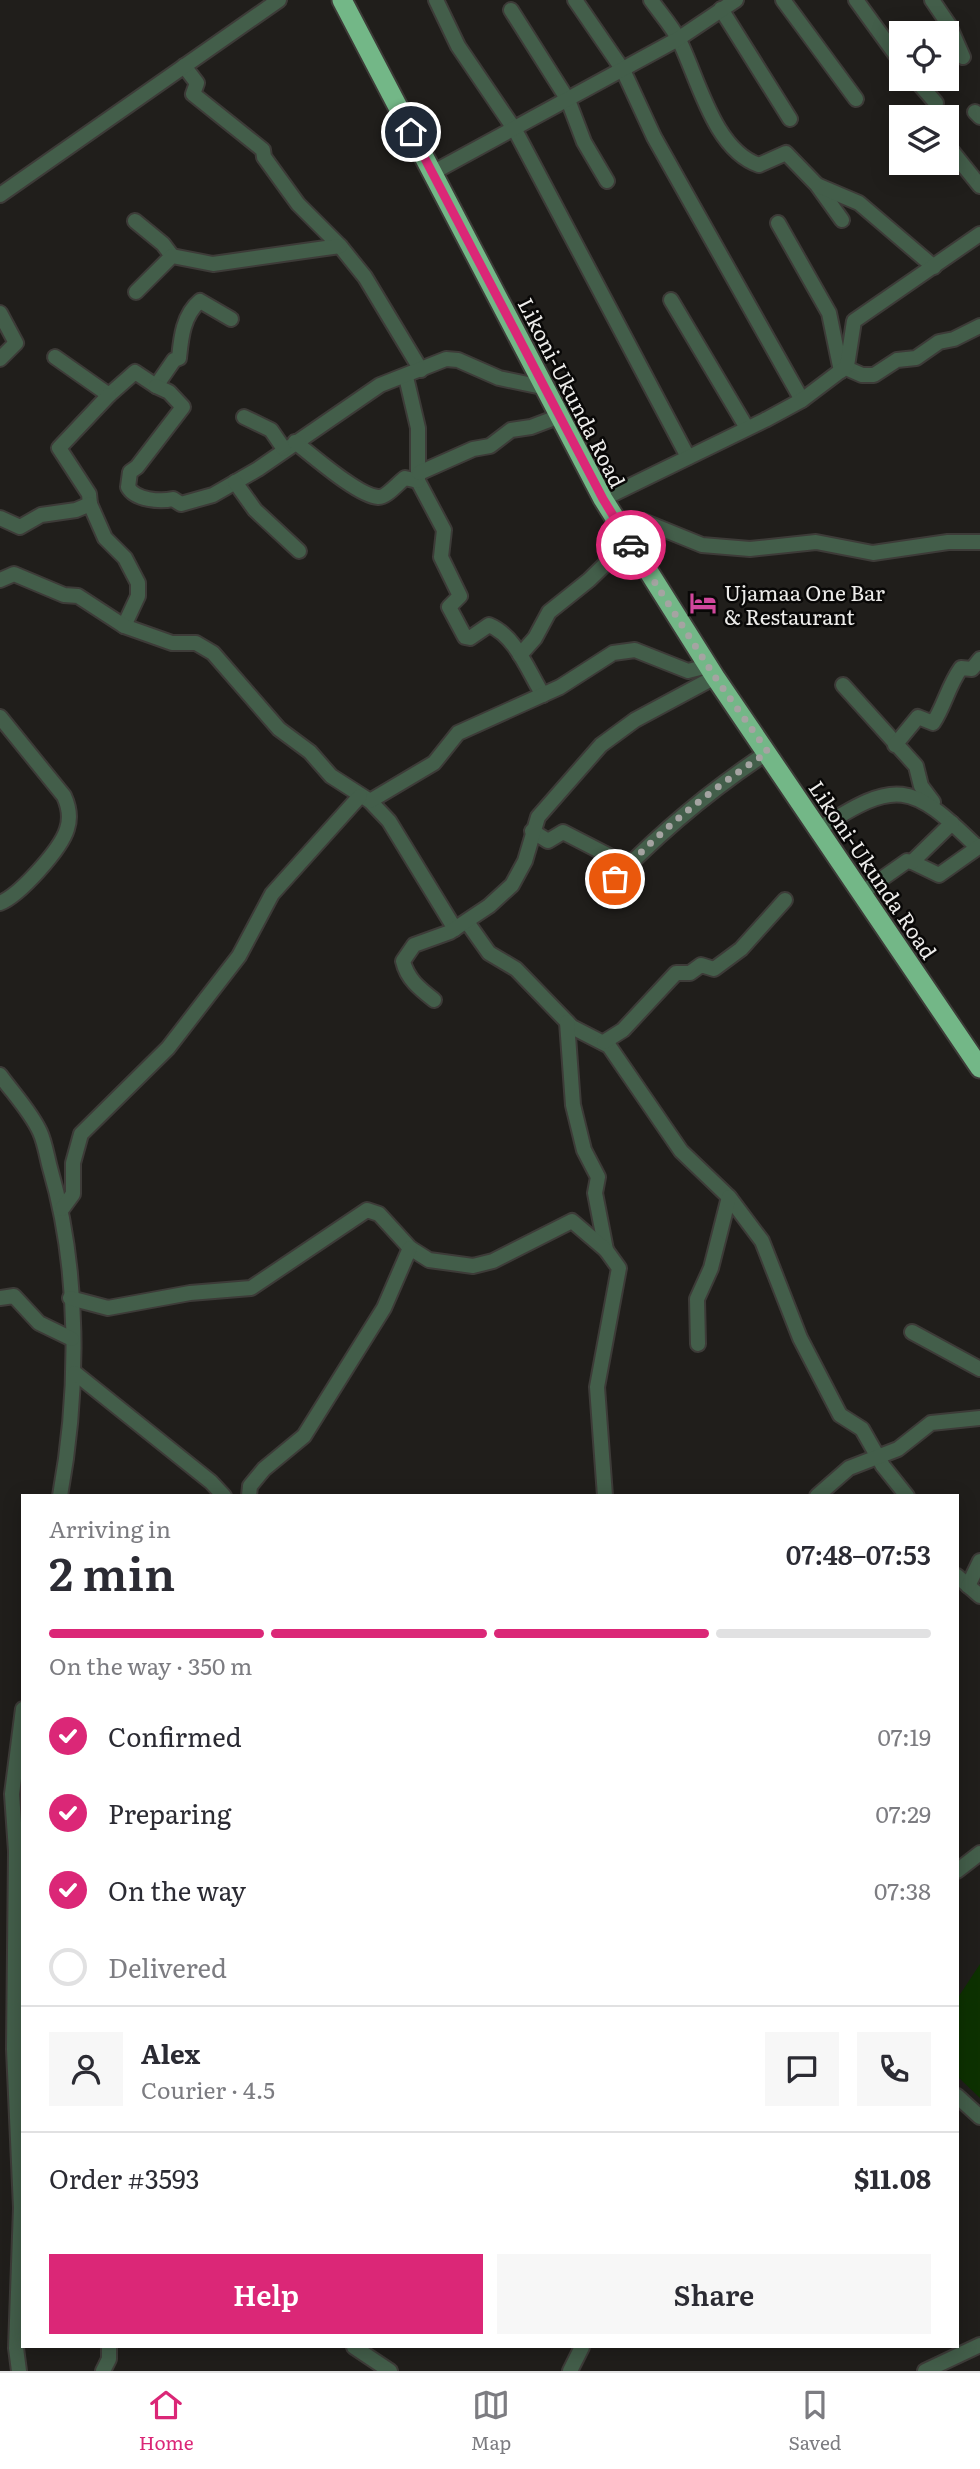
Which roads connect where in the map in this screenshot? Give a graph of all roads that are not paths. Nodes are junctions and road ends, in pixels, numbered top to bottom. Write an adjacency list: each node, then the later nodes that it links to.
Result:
1 (279, 0): 15 (street)
2 (342, 0): 24 (highway, Likoni-Ukunda Road)
3 (436, 0): 22 (street)
4 (575, 0): 16 (street)
5 (651, 0): 12 (street)
6 (736, 0): 10 (street)
7 (782, 0): 18 (street)
8 (856, 0): 13 (street)
9 (932, 0): 14 (street)
10 (721, 9): 12 (street); 21 (street)
11 (511, 10): 19 (street)
12 (678, 39): 16 (street); 26 (street)
13 (889, 45)
14 (963, 57)
15 (184, 66): 28 (street); 33 (street)
16 (623, 70): 19 (street); 49 (street)
17 (926, 91): 20 (street)
18 (856, 99)
19 (568, 100): 22 (street); 25 (street)
20 (936, 103)
21 (790, 120)
22 (515, 130): 24 (street); 54 (street)
23 (959, 160): 27 (street)
24 (432, 173): 47 (highway, Likoni-Ukunda Road)
25 (607, 181)
26 (817, 185): 29 (street); 35 (street)
27 (980, 186)
28 (0, 195)
29 (842, 220)
30 (135, 221): 34 (street)
31 (778, 223): 43 (street)
32 (980, 234): 35 (street)
33 (340, 246): 34 (street); 44 (street)
34 (172, 256): 36 (street)
35 (934, 267): 43 (street)
36 (136, 292)
37 (671, 300): 52 (street)
38 (0, 313): 42 (street)
39 (231, 319): 46 (street)
40 (980, 326): 43 (street)
41 (55, 357): 48 (street)
42 (0, 359)
43 (844, 369): 49 (street)
44 (421, 370): 45 (street); 47 (street)
45 (406, 377): 53 (street); 55 (street)
46 (156, 386): 48 (street); 56 (street)
47 (547, 388): 51 (highway, Likoni-Ukunda Road)
48 (109, 395): 58 (street)
49 (802, 400): 52 (street)
50 (244, 416): 53 (street)
51 (559, 416): 55 (street); 57 (highway, Likoni-Ukunda Road)
52 (747, 428): 54 (street)
53 (289, 445): 55 (street); 56 (street)
54 (688, 457): 57 (street)
55 (419, 477): 65 (street)
56 (235, 482): 62 (street)
57 (603, 499): 60 (highway, Likoni-Ukunda Road)
58 (90, 504): 59 (street); 64 (street)
59 (0, 518)
60 (626, 536): 61 (street); 65 (street); 67 (highway, Likoni-Ukunda Road)
61 (980, 542)
62 (299, 551)
63 (0, 580): 64 (street)
64 (124, 626): 74 (street)
65 (520, 655): 69 (street)
66 (980, 659): 72 (street)
67 (712, 671): 69 (street); 73 (highway, Likoni-Ukunda Road); 78 (street)
68 (843, 685): 72 (street)
69 (543, 695): 74 (street)
70 (0, 717): 71 (street)
71 (5, 731): 85 (street)
72 (895, 745): 75 (street)
73 (768, 752): 77 (highway, Likoni-Ukunda Road); 81 (street)
74 (365, 799): 86 (street); 93 (street)
75 (937, 809): 76 (street); 77 (street)
76 (952, 822): 79 (street); 80 (street)
77 (819, 829): 83 (highway, Likoni-Ukunda Road)
78 (532, 831): 81 (street); 86 (street)
79 (978, 846): 80 (street)
80 (912, 862): 83 (street)
81 (627, 866): 82 (street)
82 (603, 892)
83 (863, 892): 90 (highway, Likoni-Ukunda Road)
84 (785, 900): 89 (street)
85 (0, 903)
86 (461, 925): 87 (street); 88 (street)
87 (434, 1000)
88 (567, 1022): 89 (street); 95 (street)
89 (604, 1042): 92 (street)
90 (980, 1068)
91 (0, 1075): 93 (street)
92 (729, 1197): 100 (street); 104 (street)
93 (62, 1209): 97 (street)
94 (410, 1248): 95 (street); 97 (street); 107 (street)
95 (606, 1250): 108 (street)
96 (0, 1298): 99 (street)
97 (70, 1298): 99 (street)
98 (912, 1332): 101 (street)
99 (72, 1339): 102 (street)
100 (698, 1345)
101 (980, 1369)
102 (75, 1373): 105 (street); 106 (street)
103 (980, 1418): 104 (street)
104 (880, 1457): 109 (street); 110 (street)
105 (60, 1494)
106 (222, 1494)
107 (249, 1494)
108 (602, 1494)
109 (819, 1494)
110 (905, 1494)
111 (980, 1562): 112 (street)
112 (963, 1581): 113 (street)
113 (980, 1596)
114 (20, 1744): 117 (street)
115 (980, 1853): 116 (street)
116 (959, 1869)
117 (17, 2041): 118 (street); 127 (street)
118 (0, 2056)
119 (959, 2098): 120 (street)
120 (980, 2117)
121 (980, 2345): 126 (street)
122 (109, 2348): 128 (street)
123 (356, 2348): 129 (street)
124 (582, 2348): 130 (street)
125 (946, 2348): 126 (street)
126 (946, 2363): 131 (street)
127 (19, 2371)
128 (103, 2371)
129 (390, 2371)
130 (570, 2371)
131 (925, 2371)

